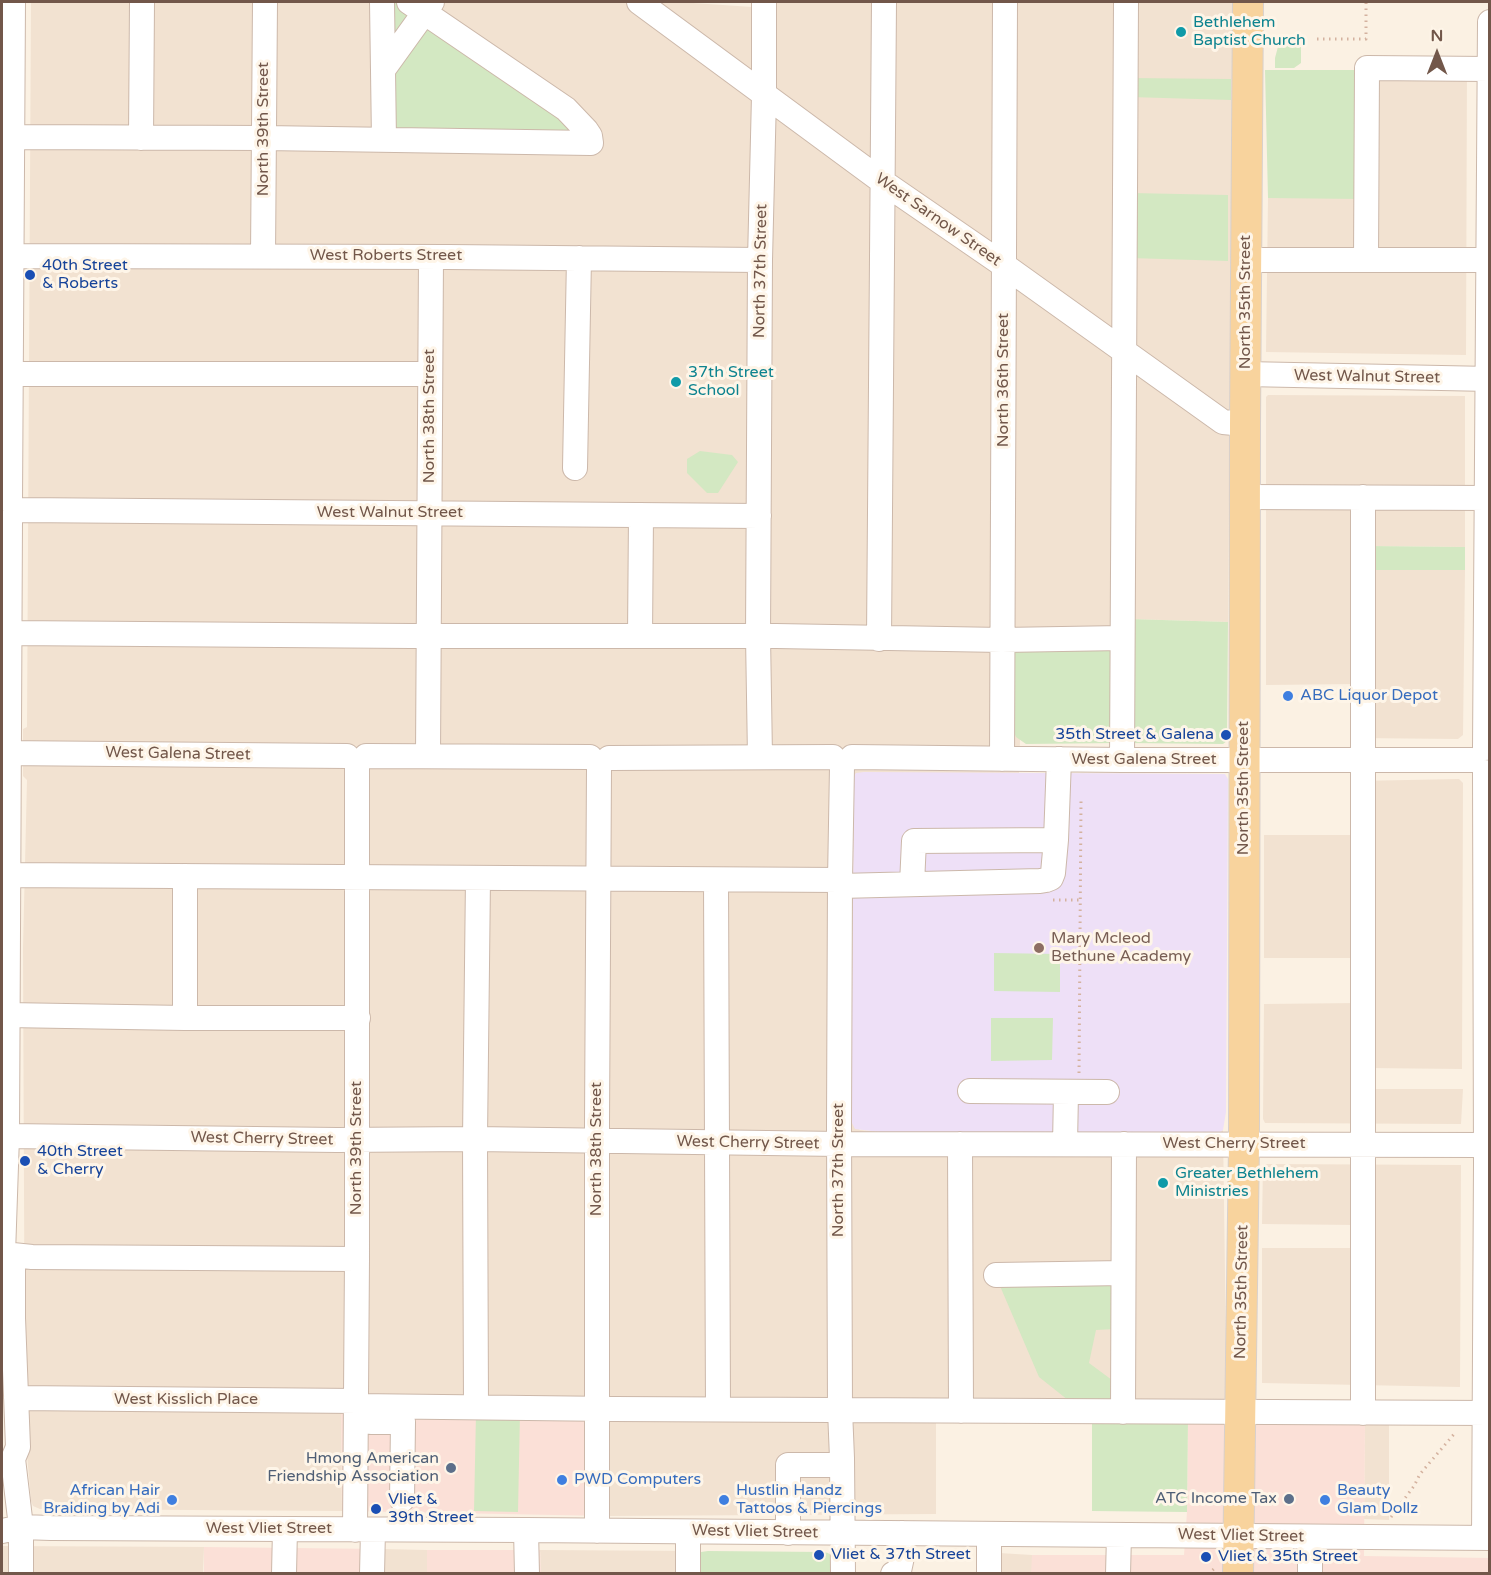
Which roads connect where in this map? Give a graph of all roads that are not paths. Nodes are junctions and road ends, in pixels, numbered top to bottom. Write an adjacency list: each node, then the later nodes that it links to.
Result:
1 (13, 2): 16 (street)
2 (142, 2): 17 (street)
3 (265, 2): 18 (street, North 39th Street)
4 (382, 2): 14 (street)
5 (639, 2): 15 (street, West Sarnow Street)
6 (764, 2): 15 (street, North 37th Street)
7 (884, 2): 20 (street)
8 (1005, 2): 29 (street, North 36th Street)
9 (1126, 2): 30 (street)
10 (1248, 2): 26 (main road, North 35th Street)
11 (422, 5): 14 (street); 19 (street)
12 (1490, 22): 13 (street)
13 (1489, 69): 27 (street); 28 (street)
14 (383, 70): 19 (street)
15 (764, 96): 20 (street, West Sarnow Street); 25 (street, North 37th Street)
16 (13, 137): 17 (street); 21 (street)
17 (141, 138): 18 (street)
18 (265, 138): 19 (street); 22 (street, North 39th Street)
19 (384, 140)
20 (883, 182): 29 (street, West Sarnow Street); 49 (street)
21 (12, 256): 22 (street, West Roberts Street); 31 (street)
22 (263, 256): 23 (street, West Roberts Street)
23 (431, 257): 24 (street, West Roberts Street); 32 (street, North 38th Street)
24 (579, 258): 25 (street, West Roberts Street); 36 (street)
25 (760, 260): 43 (street, North 37th Street)
26 (1246, 260): 27 (street); 33 (main road, North 35th Street)
27 (1366, 260): 28 (street)
28 (1489, 260): 34 (street)
29 (1005, 266): 30 (street, West Sarnow Street); 50 (street, North 36th Street)
30 (1125, 352): 35 (street, West Sarnow Street); 48 (street)
31 (11, 374): 32 (street); 40 (street)
32 (430, 374): 41 (street, North 38th Street)
33 (1245, 374): 34 (street, West Walnut Street); 35 (main road, North 35th Street)
34 (1489, 379): 39 (street)
35 (1245, 424): 37 (main road, North 35th Street)
36 (575, 468)
37 (1245, 497): 38 (street); 59 (main road, North 35th Street)
38 (1363, 497): 39 (street); 60 (street)
39 (1488, 498): 61 (street)
40 (9, 510): 41 (street, West Walnut Street); 44 (street)
41 (430, 513): 42 (street, West Walnut Street); 45 (street, North 38th Street)
42 (642, 515): 43 (street, West Walnut Street); 46 (street)
43 (759, 516): 47 (street, North 37th Street)
44 (10, 633): 45 (street); 51 (street)
45 (428, 636): 46 (street); 52 (street, North 38th Street)
46 (640, 636): 47 (street)
47 (758, 636): 49 (street); 53 (street, North 37th Street)
48 (1122, 638): 50 (street); 58 (street)
49 (879, 639): 50 (street)
50 (1002, 640): 54 (street, North 36th Street)
51 (5, 753): 56 (street, West Galena Street); 64 (street)
52 (428, 756): 56 (street, West Galena Street); 62 (street, West Galena Street)
53 (760, 757): 57 (street, West Galena Street); 62 (street, West Galena Street)
54 (1002, 759): 55 (street, West Galena Street); 57 (street, West Galena Street)
55 (1059, 759): 58 (street, West Galena Street); 63 (street)
56 (357, 760): 66 (street, North 39th Street)
57 (842, 760): 70 (street, North 37th Street)
58 (1122, 760): 59 (street, West Galena Street)
59 (1244, 760): 60 (street, West Galena Street); 87 (main road, North 35th Street)
60 (1364, 760): 61 (street, West Galena Street); 88 (street)
61 (1484, 760): 89 (street)
62 (599, 761): 68 (street, North 38th Street)
63 (1056, 840): 71 (street); 71 (street)
64 (9, 875): 65 (street); 72 (street)
65 (185, 876): 66 (street); 73 (street)
66 (357, 877): 67 (street); 74 (street, North 39th Street)
67 (478, 878): 68 (street); 80 (street)
68 (598, 879): 69 (street); 81 (street, North 38th Street)
69 (716, 880): 70 (street); 82 (street)
70 (840, 883): 71 (street); 83 (street, North 37th Street)
71 (912, 884)
72 (7, 1015): 73 (street); 78 (street)
73 (185, 1018): 74 (street)
74 (358, 1018): 79 (street, North 39th Street)
75 (970, 1091): 76 (street)
76 (1072, 1092): 77 (street); 85 (street)
77 (1107, 1092)
78 (7, 1136): 79 (street, West Cherry Street); 90 (street)
79 (357, 1139): 80 (street, West Cherry Street); 91 (street, North 39th Street)
80 (476, 1139): 81 (street, West Cherry Street); 95 (street)
81 (597, 1141): 82 (street, West Cherry Street); 96 (street, North 38th Street)
82 (717, 1142): 83 (street, West Cherry Street); 98 (street)
83 (840, 1144): 84 (street, West Cherry Street); 99 (street, North 37th Street)
84 (960, 1144): 85 (street, West Cherry Street); 100 (street)
85 (1065, 1144): 86 (street, West Cherry Street)
86 (1124, 1144): 87 (street, West Cherry Street); 92 (street)
87 (1244, 1144): 88 (street, West Cherry Street); 102 (main road, North 35th Street)
88 (1363, 1145): 89 (street, West Cherry Street); 103 (street)
89 (1487, 1145): 104 (street)
90 (2, 1254): 91 (street); 94 (street)
91 (357, 1259): 97 (street, North 39th Street)
92 (1123, 1273): 93 (street); 101 (street)
93 (996, 1275)
94 (16, 1398): 97 (street, West Kisslich Place); 105 (street)
95 (477, 1407): 96 (street); 97 (street)
96 (597, 1409): 98 (street); 112 (street, North 38th Street)
97 (356, 1410): 107 (street); 110 (street, North 39th Street)
98 (718, 1410): 99 (street)
99 (840, 1410): 100 (street); 106 (street, North 37th Street)
100 (961, 1411): 101 (street)
101 (1123, 1412): 102 (street)
102 (1241, 1413): 103 (street); 119 (main road, North 35th Street)
103 (1362, 1413): 104 (street)
104 (1487, 1413): 121 (street)
105 (7, 1454): 108 (street)
106 (842, 1465): 114 (street); 115 (street, North 37th Street)
107 (402, 1500)
108 (8, 1525): 109 (street, West Vliet Street); 124 (street)
109 (285, 1529): 110 (street, West Vliet Street); 125 (street)
110 (364, 1530): 111 (street, West Vliet Street); 126 (street, North 39th Street)
111 (526, 1530): 112 (street, West Vliet Street); 127 (street)
112 (597, 1531): 113 (street, West Vliet Street)
113 (688, 1532): 114 (street, West Vliet Street); 128 (street)
114 (788, 1533): 115 (street, West Vliet Street)
115 (842, 1533): 116 (street, West Vliet Street); 129 (street, North 37th Street)
116 (902, 1533): 117 (street, West Vliet Street); 123 (street)
117 (989, 1534): 118 (street, West Vliet Street); 130 (street)
118 (1119, 1535): 119 (street, West Vliet Street); 131 (street)
119 (1238, 1536): 120 (street, West Vliet Street); 122 (main road, North 35th Street)
120 (1310, 1537): 121 (street, West Vliet Street); 132 (street)
121 (1487, 1538)
122 (1226, 1571)
123 (902, 1573)
124 (21, 1574)
125 (284, 1574)
126 (372, 1574)
127 (527, 1574)
128 (688, 1574)
129 (843, 1574)
130 (989, 1574)
131 (1118, 1574)
132 (1310, 1574)

